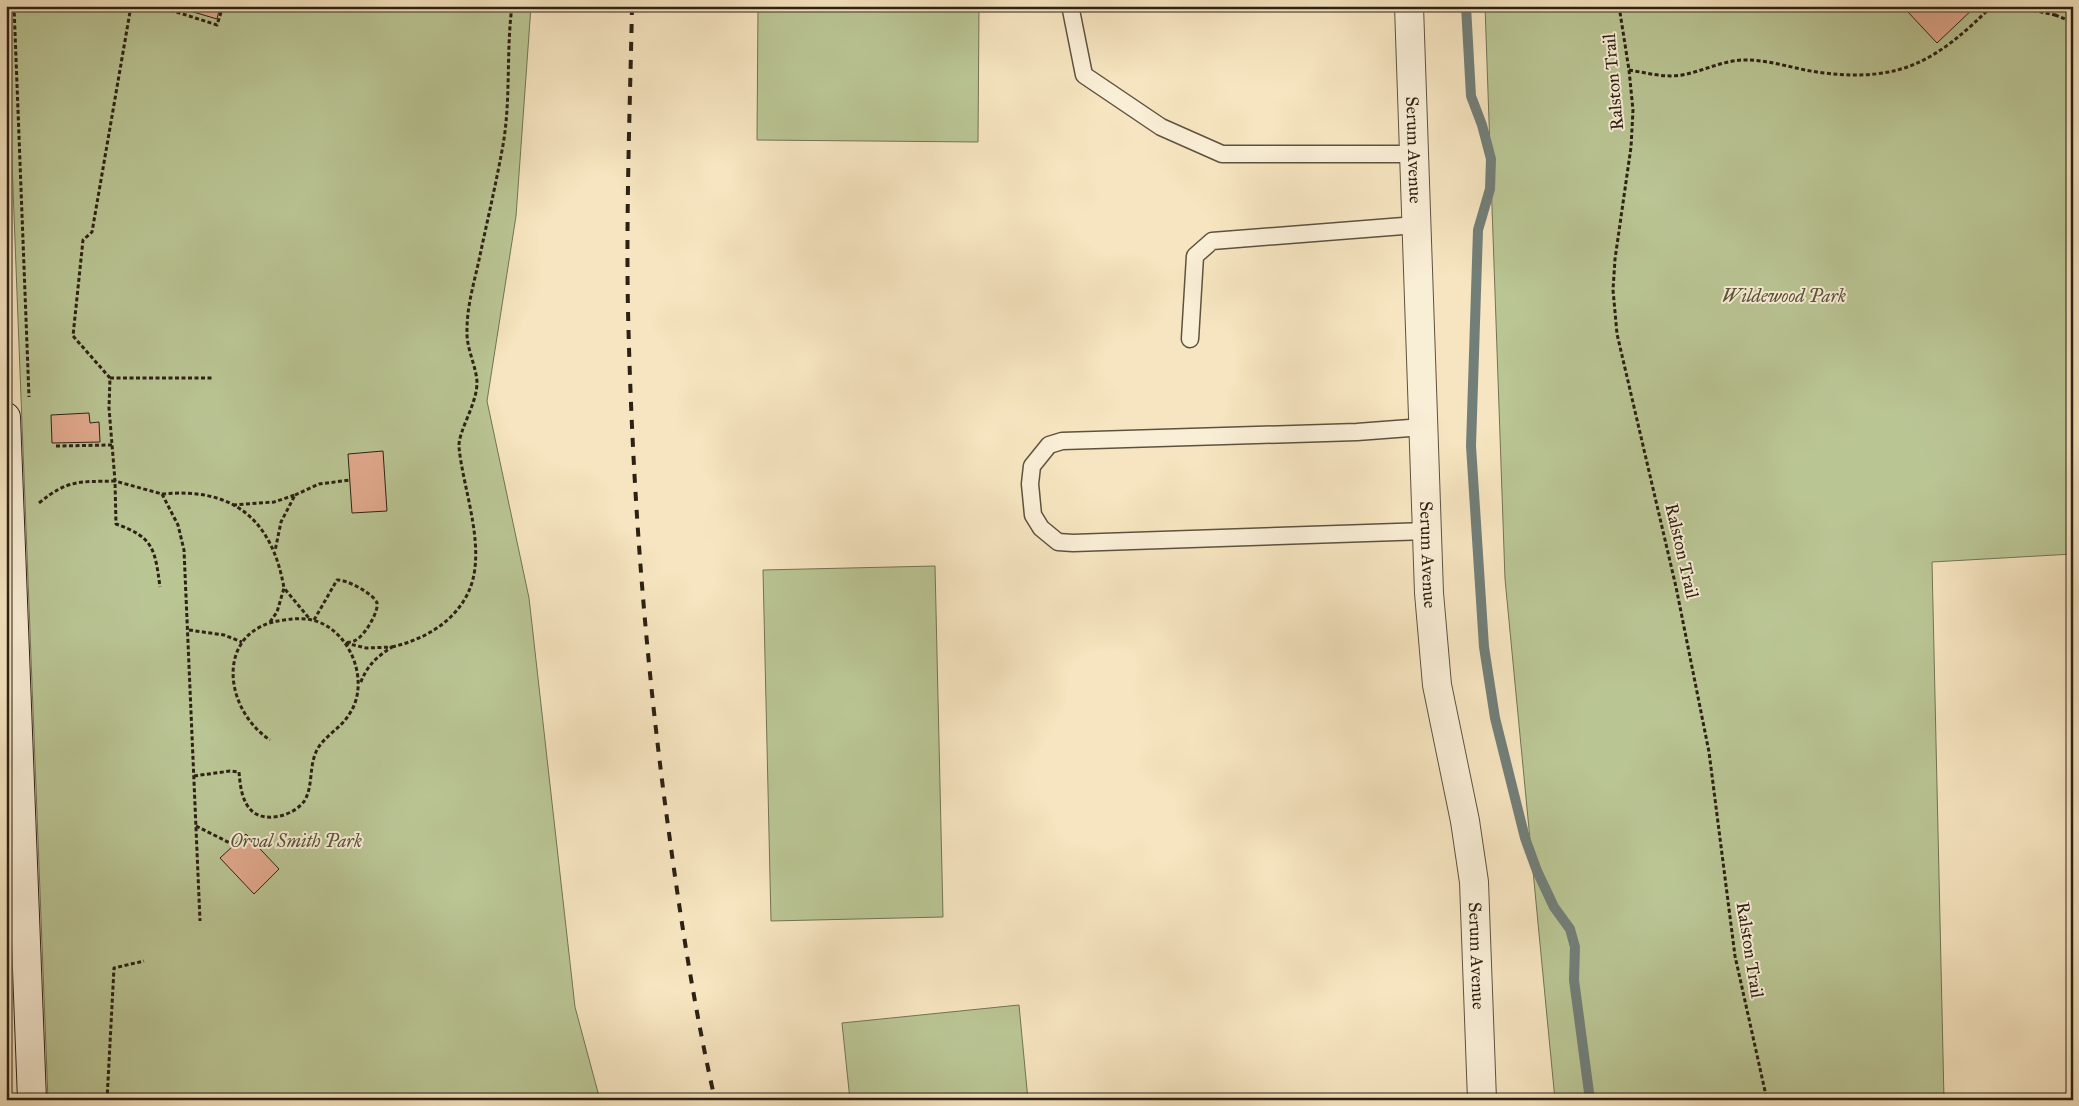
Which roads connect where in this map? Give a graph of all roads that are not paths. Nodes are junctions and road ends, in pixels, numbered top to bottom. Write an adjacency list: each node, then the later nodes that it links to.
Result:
1 (1073, 6): 3 (lane)
2 (1409, 6): 3 (street, Serum Avenue)
3 (1414, 154): 4 (street, Serum Avenue)
4 (1416, 225): 5 (lane); 7 (street, Serum Avenue)
5 (1190, 339)
6 (6, 417): 8 (street)
7 (1423, 427): 9 (street, Serum Avenue); 9 (lane)
8 (7, 469): 10 (street)
9 (1427, 531): 11 (street, Serum Avenue)
10 (32, 1100)
11 (1482, 1100)

